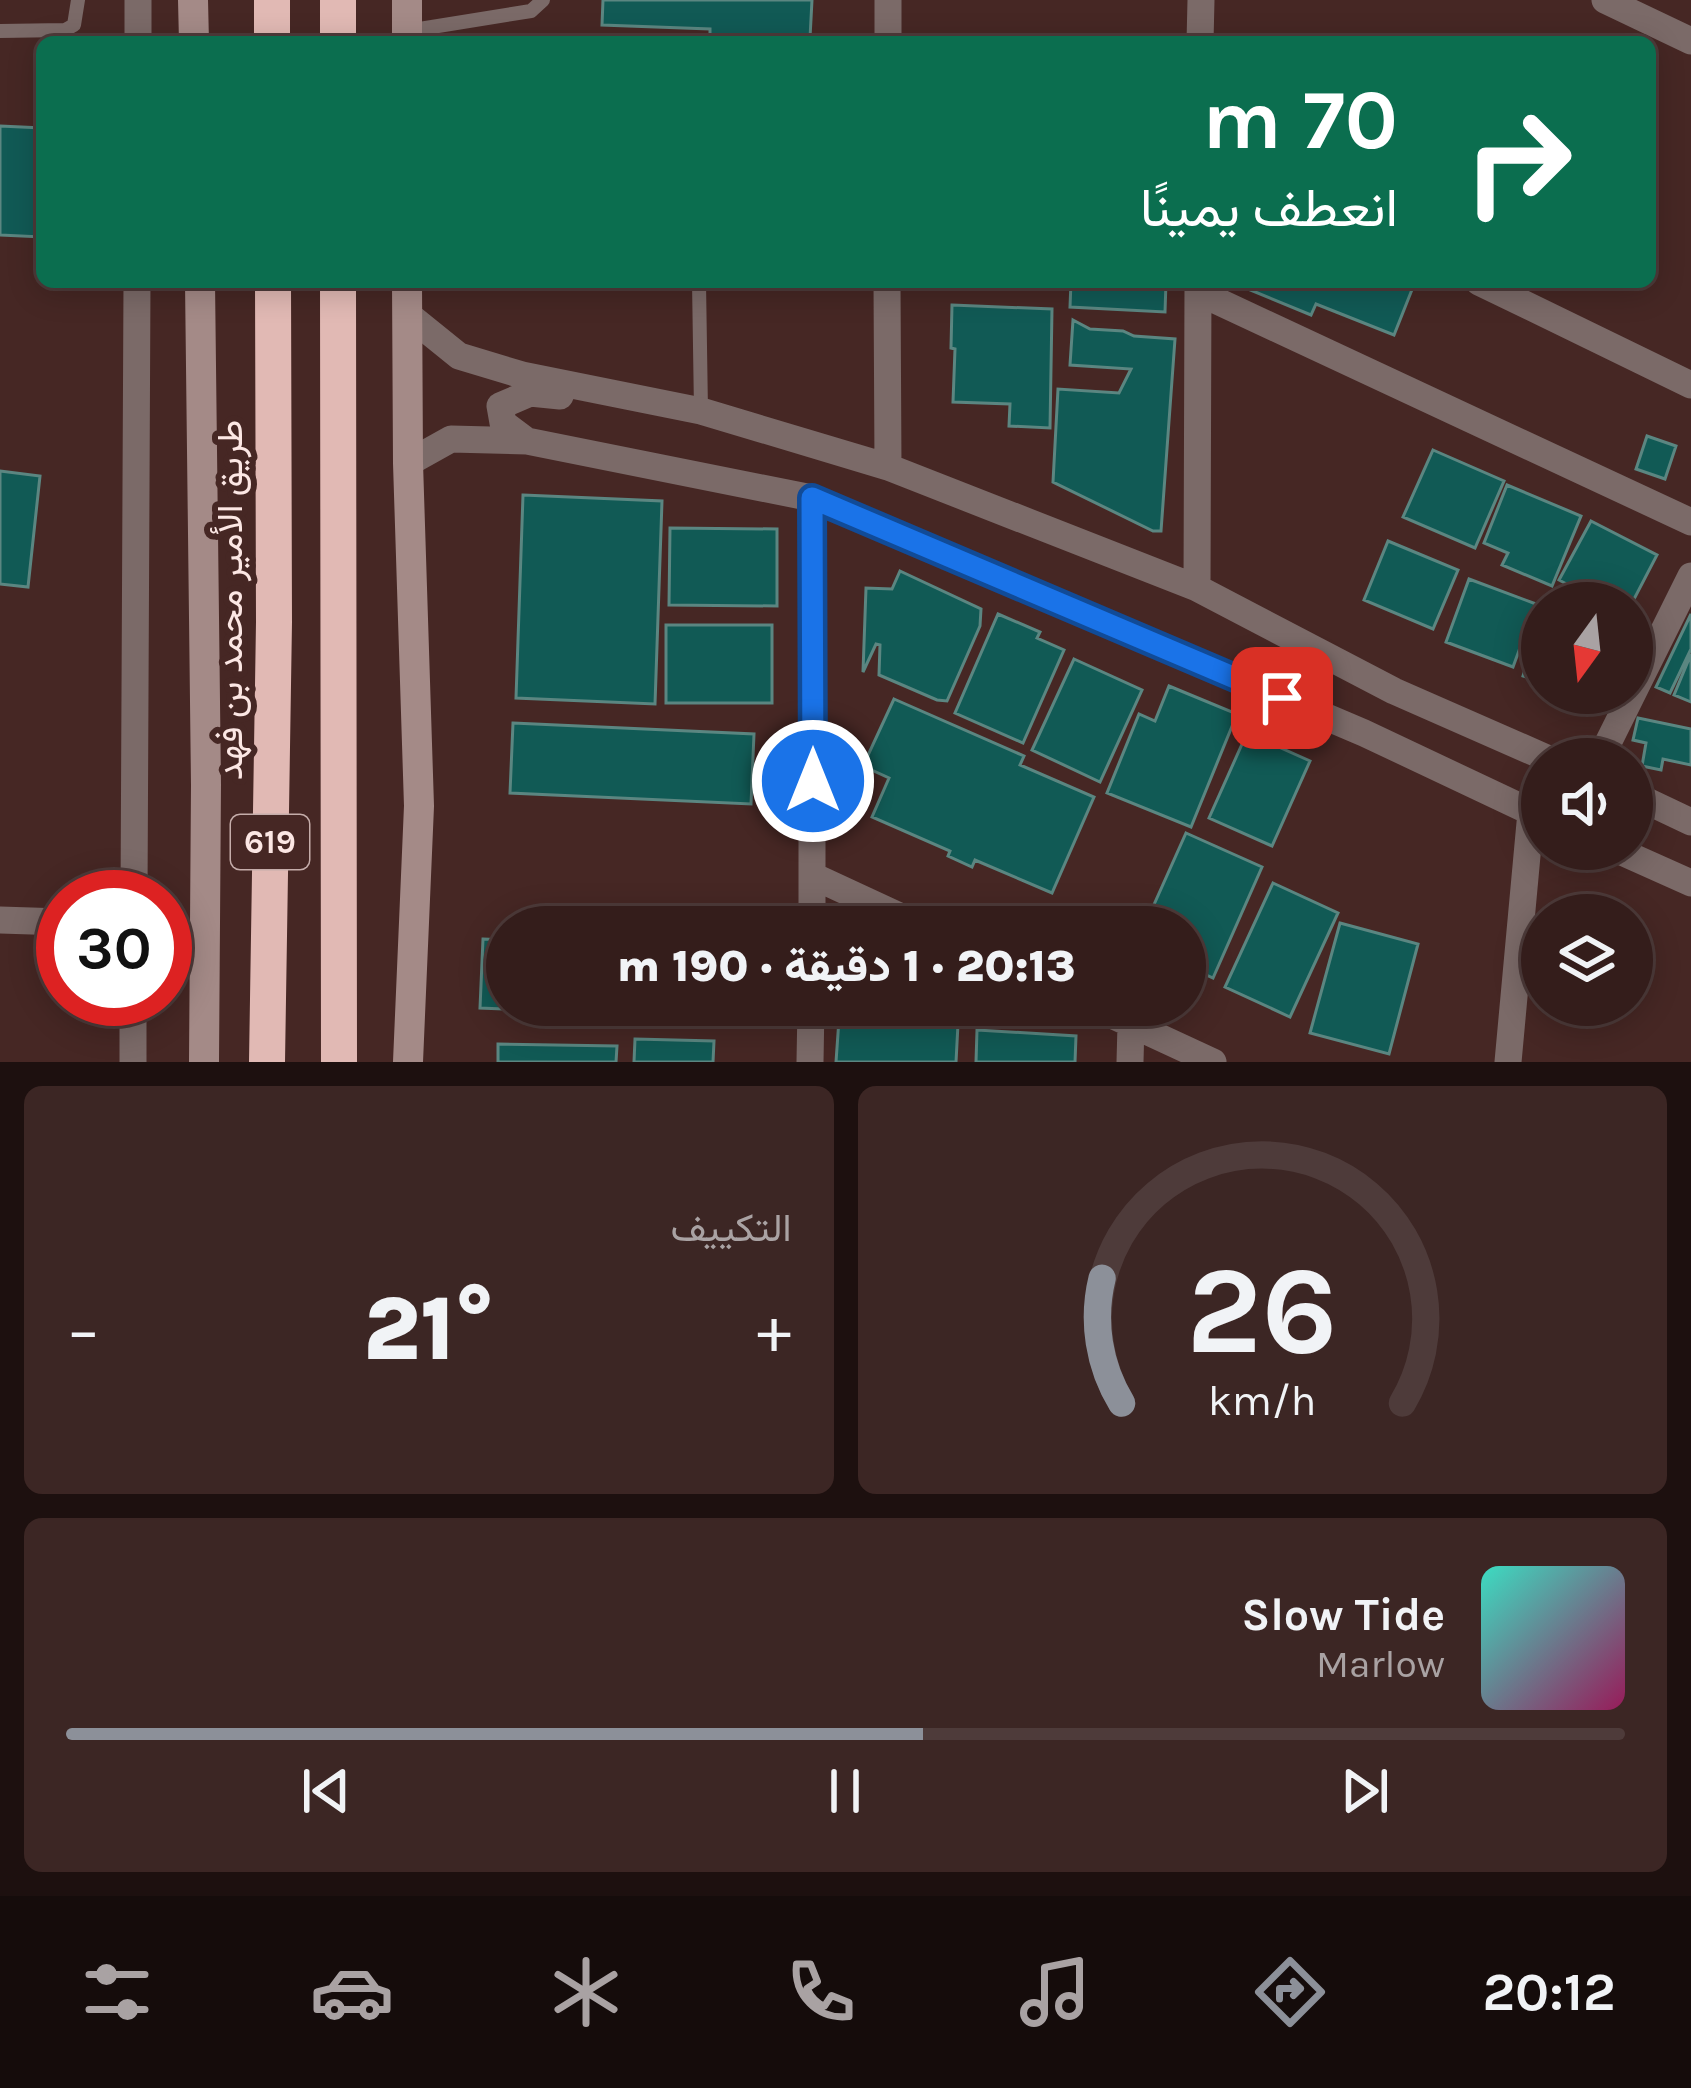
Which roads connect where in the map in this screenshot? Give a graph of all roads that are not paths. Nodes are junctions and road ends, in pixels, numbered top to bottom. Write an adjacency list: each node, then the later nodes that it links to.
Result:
1 (78, 0): 11 (lane)
2 (138, 0): 12 (street)
3 (193, 0): 13 (main road)
4 (272, 0): 14 (highway)
5 (338, 0): 15 (highway)
6 (543, 0): 10 (lane)
7 (888, 0): 16 (street)
8 (1201, 0): 17 (street)
9 (1605, 0): 18 (street)
10 (407, 24)
11 (0, 31)
12 (138, 36)
13 (194, 36)
14 (272, 36)
15 (338, 36)
16 (888, 36)
17 (1200, 36)
18 (1691, 41)
19 (136, 288): 45 (street)
20 (200, 288): 58 (main road)
21 (273, 288): 59 (highway, طريق الأمير محمد بن فهد / 619)
22 (338, 288): 60 (highway, 619)
23 (407, 288): 29 (main road)
24 (699, 288): 31 (lane)
25 (887, 288): 34 (street)
26 (1198, 288): 38 (street)
27 (1200, 288): 36 (street)
28 (1491, 288): 30 (street)
29 (407, 314): 31 (street); 33 (main road)
30 (1691, 385)
31 (701, 412): 32 (street); 34 (street)
32 (527, 441): 33 (street); 35 (street)
33 (408, 463): 61 (main road)
34 (889, 466): 38 (street)
35 (812, 498): 42 (street); 47 (street)
36 (1691, 522)
37 (1691, 576): 39 (street)
38 (1197, 588): 40 (street)
39 (1610, 738)
40 (1521, 747)
41 (1653, 804): 43 (street)
42 (1521, 807)
43 (1691, 822)
44 (1653, 866): 48 (street)
45 (134, 870)
46 (1530, 870): 65 (street)
47 (813, 876): 49 (street); 50 (street)
48 (1691, 883)
49 (812, 906)
50 (878, 906)
51 (0, 920): 52 (street)
52 (36, 921)
53 (134, 1026): 57 (street)
54 (811, 1026): 62 (street)
55 (1131, 1026): 63 (street)
56 (1135, 1026): 64 (street)
57 (133, 1062)
58 (204, 1062)
59 (267, 1062)
60 (339, 1062)
61 (408, 1062)
62 (810, 1062)
63 (1130, 1062)
64 (1213, 1062)
65 (1508, 1062)

